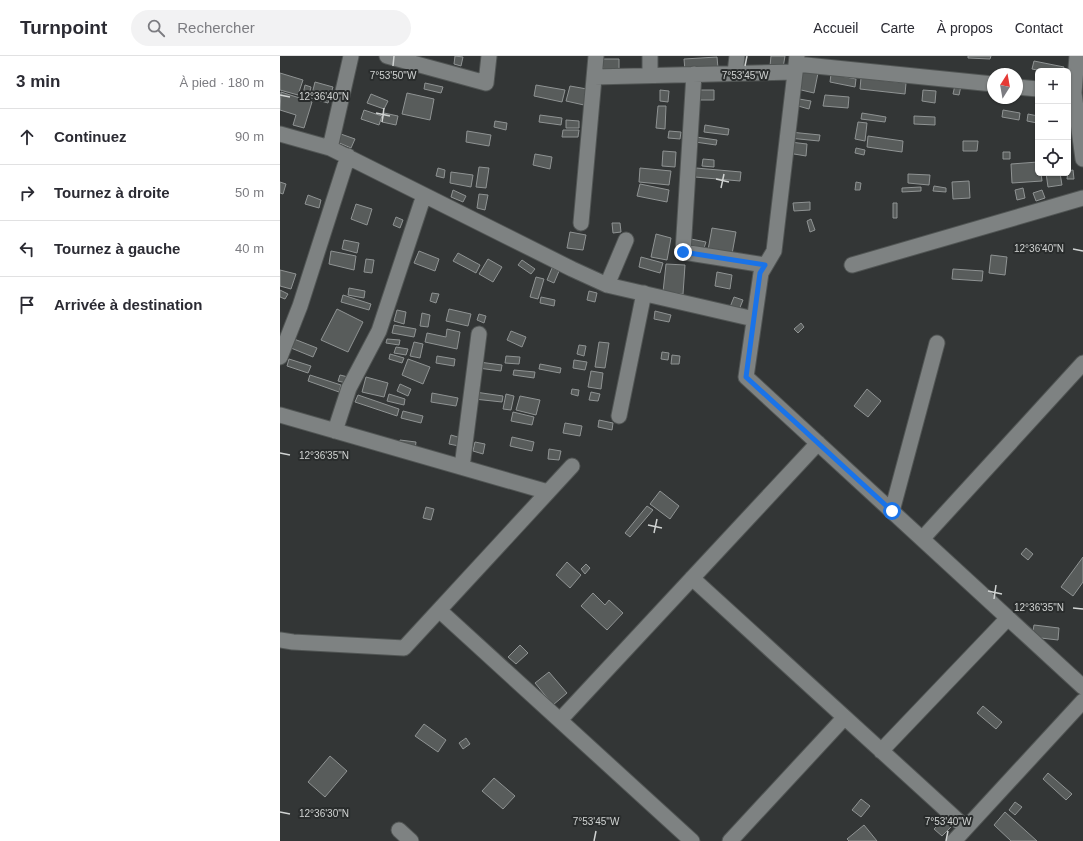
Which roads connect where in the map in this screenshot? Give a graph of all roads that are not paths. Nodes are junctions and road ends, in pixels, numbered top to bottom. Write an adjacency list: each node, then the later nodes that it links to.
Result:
1 (351, 56): 18 (street)
2 (387, 56): 3 (street)
3 (489, 56)
4 (596, 56): 12 (street)
5 (650, 56): 11 (street)
6 (737, 56): 9 (street)
7 (1077, 56): 16 (street)
8 (796, 64): 9 (street); 13 (street); 25 (street)
9 (735, 73): 10 (street)
10 (694, 74): 11 (street); 25 (street)
11 (650, 76): 12 (street)
12 (594, 77): 23 (street)
13 (987, 83)
14 (1023, 88): 15 (street)
15 (1035, 89)
16 (1071, 92): 20 (street)
17 (280, 134): 18 (street)
18 (330, 148): 19 (street)
19 (348, 156): 21 (street); 32 (street)
20 (1083, 159)
21 (424, 195): 27 (street); 36 (street)
22 (1083, 198): 26 (street)
23 (581, 223)
24 (626, 240): 27 (street)
25 (765, 265): 29 (street)
26 (852, 265)
27 (607, 285): 28 (street)
28 (644, 293): 29 (street); 35 (street)
29 (754, 319): 37 (street)
30 (479, 334): 39 (street)
31 (936, 343): 41 (street)
32 (280, 357)
33 (1083, 363): 42 (street)
34 (280, 415): 36 (street)
35 (619, 416)
36 (335, 431): 39 (street)
37 (818, 443): 41 (street); 43 (street)
38 (572, 466): 40 (street)
39 (462, 467): 40 (street)
40 (548, 492): 44 (street)
41 (892, 511): 42 (street)
42 (922, 539): 45 (street)
43 (692, 578): 49 (street); 50 (street)
44 (439, 610): 46 (street); 50 (street)
45 (1008, 618): 47 (street); 51 (street)
46 (280, 640)
47 (1083, 687)
48 (1083, 701): 52 (street)
49 (844, 718): 51 (street); 56 (street)
50 (560, 720): 55 (street)
51 (881, 751): 52 (street)
52 (966, 828): 57 (street)
53 (400, 830): 54 (street)
54 (411, 841)
55 (692, 841)
56 (730, 841)
57 (954, 841)

